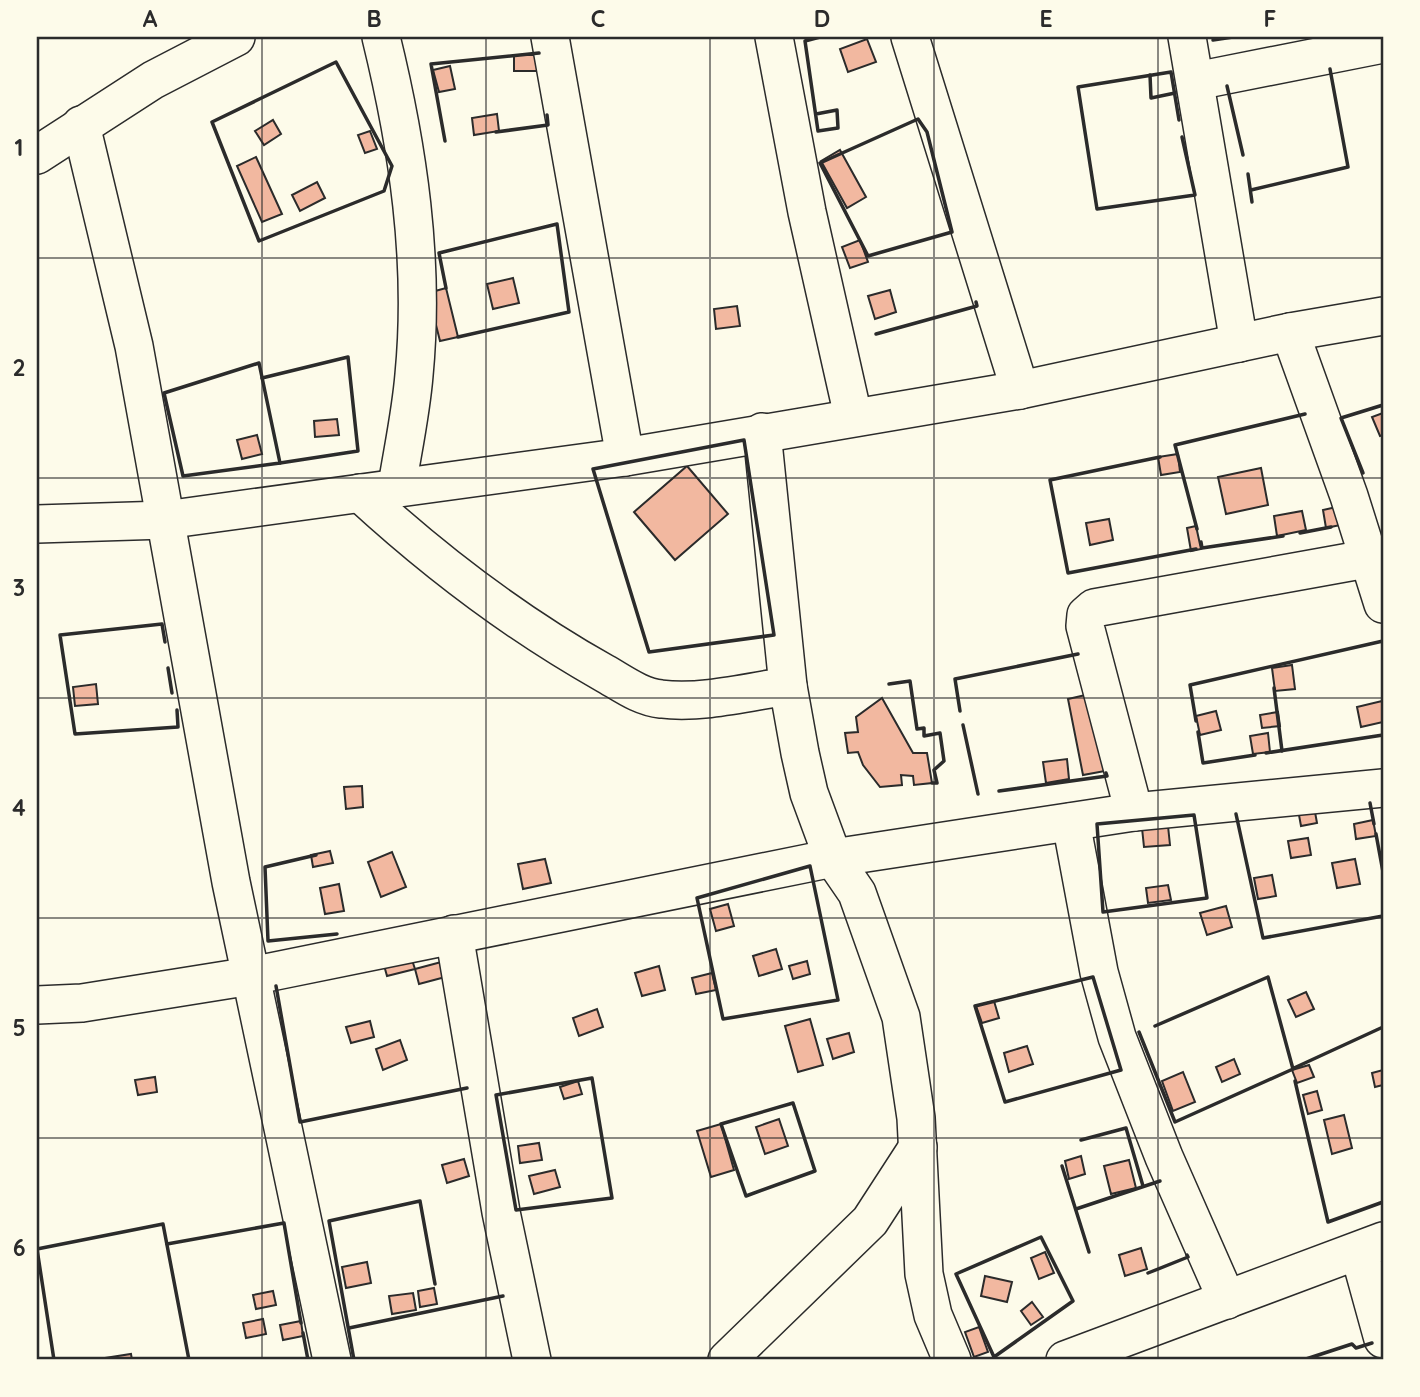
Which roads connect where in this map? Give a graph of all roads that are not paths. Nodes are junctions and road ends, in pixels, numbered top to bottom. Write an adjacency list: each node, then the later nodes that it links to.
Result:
1 (236, 37): 9 (street)
2 (381, 37): 18 (street)
3 (550, 37): 17 (street)
4 (774, 37): 15 (street)
5 (910, 37): 14 (street)
6 (1187, 37): 8 (street)
7 (1383, 44): 8 (street)
8 (1196, 80): 13 (street)
9 (81, 125): 10 (street); 20 (street)
10 (37, 155)
11 (1383, 316): 12 (street)
12 (1290, 332): 13 (street); 22 (street)
13 (1239, 343): 14 (street)
14 (1020, 390): 15 (street)
15 (853, 416): 16 (street)
16 (762, 432): 17 (street); 24 (street)
17 (625, 457): 18 (street)
18 (397, 486): 19 (street)
19 (360, 493): 20 (street); 24 (street)
20 (165, 520): 21 (street); 30 (street)
21 (37, 524)
22 (1377, 557): 23 (street); 26 (street)
23 (1383, 604)
24 (788, 686): 28 (street)
25 (1383, 788): 26 (street)
26 (1134, 812): 27 (street)
27 (1071, 821): 28 (street); 34 (street)
28 (833, 858): 29 (street); 32 (street)
29 (454, 934): 30 (street); 37 (street)
30 (251, 976): 31 (street); 36 (street)
31 (37, 1005)
32 (918, 1147): 38 (street); 39 (street)
33 (1371, 1246): 34 (street); 35 (street)
34 (1227, 1300): 40 (street)
35 (1383, 1339)
36 (332, 1360)
37 (532, 1360)
38 (727, 1360)
39 (951, 1360)
40 (1065, 1360)

